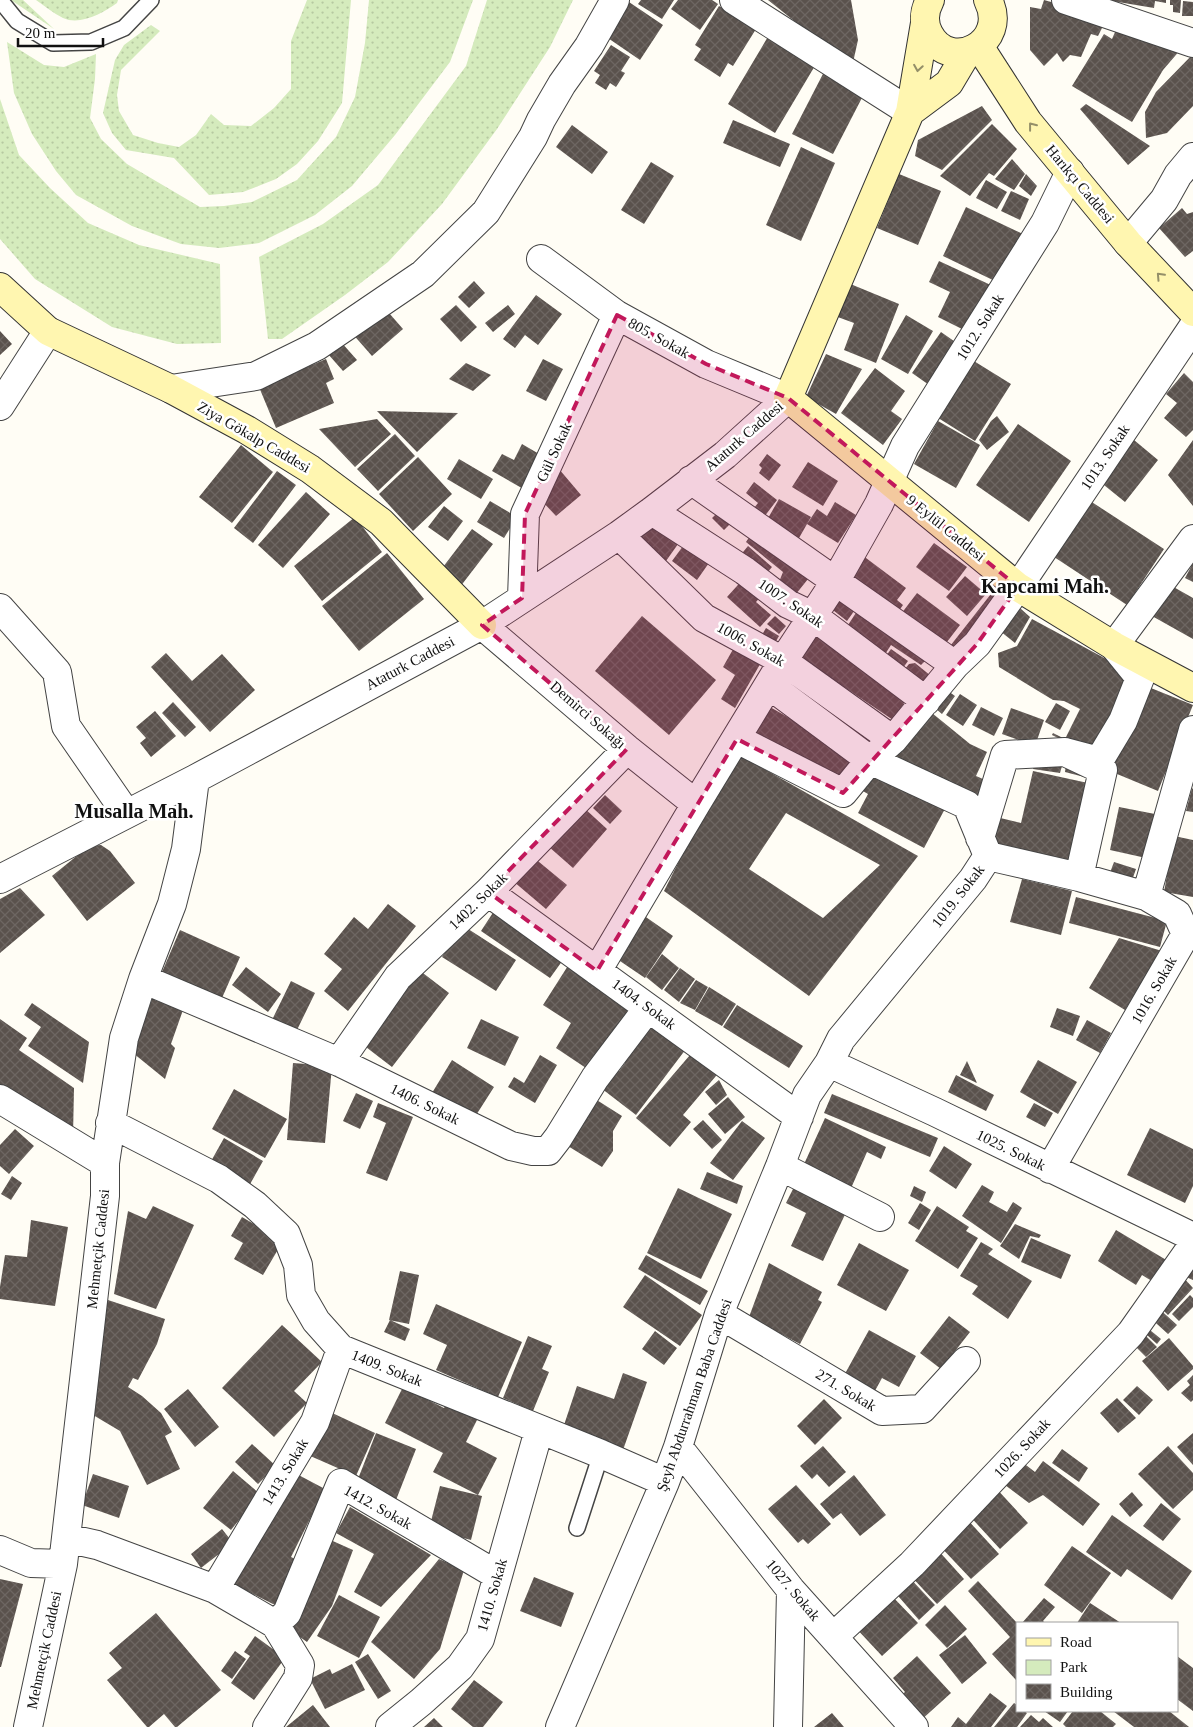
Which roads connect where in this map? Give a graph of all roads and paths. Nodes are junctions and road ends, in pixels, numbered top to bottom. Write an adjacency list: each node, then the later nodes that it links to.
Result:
1 (0, 0): 2 (lane)
2 (151, 0)
3 (615, 0): 20 (street)
4 (734, 0): 10 (street)
5 (1066, 0): 8 (street)
6 (994, 4): 9 (main road)
7 (925, 9): 9 (main road); 10 (main road, one-way to 10)
8 (1193, 43)
9 (974, 48): 10 (main road); 12 (main road, Harıkçı Caddesi, one-way to 9)
10 (910, 112): 21 (main road)
11 (1193, 157): 13 (street)
12 (1070, 172): 13 (main road, Harıkçı Caddesi); 24 (street, 1012. Sokak)
13 (1128, 243): 16 (main road, Harıkçı Caddesi, one-way to 13)
14 (541, 259): 17 (street, 805. Sokak)
15 (0, 287): 19 (main road, Ziya Gökalp Caddesi)
16 (1193, 312)
17 (618, 315): 21 (street, 805. Sokak); 30 (street, Gül Sokak)
18 (1193, 327): 29 (street, 1013. Sokak)
19 (48, 331): 20 (main road, Ziya Gökalp Caddesi); 22 (street)
20 (171, 389): 33 (main road, Ziya Gökalp Caddesi)
21 (788, 398): 23 (street, Ataturk Caddesi); 24 (main road, 9 Eylül Caddesi)
22 (0, 406)
23 (691, 480): 25 (street, Ataturk Caddesi); 28 (street)
24 (890, 482): 28 (street, 1012. Sokak); 29 (main road, 9 Eylül Caddesi)
25 (652, 511): 26 (street, Ataturk Caddesi); 32 (street, 1007. Sokak)
26 (619, 535): 30 (street, Ataturk Caddesi); 35 (street, 1006. Sokak)
27 (1193, 539): 34 (street)
28 (835, 582): 32 (street, 1012. Sokak); 36 (street)
29 (1018, 587): 34 (main road, 9 Eylül Caddesi); 36 (street, 1013. Sokak)
30 (522, 598): 33 (street, Ataturk Caddesi)
31 (0, 608): 48 (street)
32 (813, 616): 35 (street, 1012. Sokak); 39 (street, 1007. Sokak)
33 (482, 624): 43 (street, Demirci Sokağı); 46 (street, Ataturk Caddesi)
34 (1114, 646): 38 (main road, 9 Eylül Caddesi); 44 (street)
35 (783, 661): 37 (street, 1012. Sokak); 42 (street, 1006. Sokak)
36 (955, 665): 39 (street, 1013. Sokak)
37 (769, 685): 41 (street, 1012. Sokak); 45 (street)
38 (1193, 688)
39 (926, 702): 42 (street, 1013. Sokak)
40 (1193, 730): 53 (street)
41 (737, 740): 45 (street, 1013. Sokak); 47 (street, 1012. Sokak)
42 (893, 740): 45 (street, 1013. Sokak)
43 (627, 749): 47 (street, Demirci Sokağı); 52 (street, 1402. Sokak)
44 (1065, 752): 49 (street, 1019. Sokak); 50 (street)
45 (870, 760): 49 (street)
46 (196, 779): 48 (street, Ataturk Caddesi); 55 (street, Mehmetçik Caddesi)
47 (696, 804): 54 (street, 1012. Sokak)
48 (126, 813): 51 (street, Ataturk Caddesi)
49 (984, 847): 50 (street); 58 (street, 1019. Sokak)
50 (1079, 877): 53 (street)
51 (0, 879)
52 (488, 892): 54 (street, 1404. Sokak); 57 (street, 1402. Sokak)
53 (1146, 896): 64 (street, 1016. Sokak)
54 (597, 971): 56 (street, 1404. Sokak)
55 (143, 979): 57 (street, 1406. Sokak); 61 (street, Mehmetçik Caddesi)
56 (648, 1008): 57 (street, 1406. Sokak); 60 (street, 1404. Sokak)
57 (339, 1062)
58 (828, 1063): 60 (street, Şeyh Abdurrahman Baba Caddesi); 64 (street, 1025. Sokak)
59 (0, 1099): 62 (street)
60 (799, 1117): 63 (street, Şeyh Abdurrahman Baba Caddesi)
61 (110, 1123): 62 (street, Mehmetçik Caddesi); 69 (street, 1409. Sokak)
62 (105, 1163): 77 (street, Mehmetçik Caddesi)
63 (780, 1166): 65 (street); 68 (street, Şeyh Abdurrahman Baba Caddesi)
64 (1050, 1169): 66 (street, 1025. Sokak)
65 (880, 1217)
66 (1193, 1237)
67 (1193, 1245): 82 (street, 1026. Sokak)
68 (719, 1314): 70 (street, 271. Sokak); 72 (street, Şeyh Abdurrahman Baba Caddesi)
69 (341, 1349): 71 (street, 1409. Sokak); 79 (street, 1413. Sokak)
70 (966, 1361)
71 (539, 1430): 73 (street, 1409. Sokak); 78 (street, 1410. Sokak)
72 (678, 1446): 74 (street, Şeyh Abdurrahman Baba Caddesi); 80 (street, 1027. Sokak)
73 (601, 1454): 74 (street, 1409. Sokak); 75 (lane)
74 (665, 1482): 86 (street, Şeyh Abdurrahman Baba Caddesi)
75 (577, 1528)
76 (0, 1550): 77 (street)
77 (65, 1551): 79 (street); 83 (street, Mehmetçik Caddesi)
78 (497, 1575): 81 (street, 1412. Sokak); 85 (street, 1410. Sokak)
79 (216, 1589): 81 (street)
80 (791, 1590): 82 (street, 1027. Sokak); 87 (street)
81 (275, 1624): 84 (street)
82 (834, 1636): 88 (street, 1027. Sokak)
83 (24, 1726)
84 (267, 1727)
85 (390, 1727)
86 (560, 1727)
87 (788, 1727)
88 (914, 1727)

